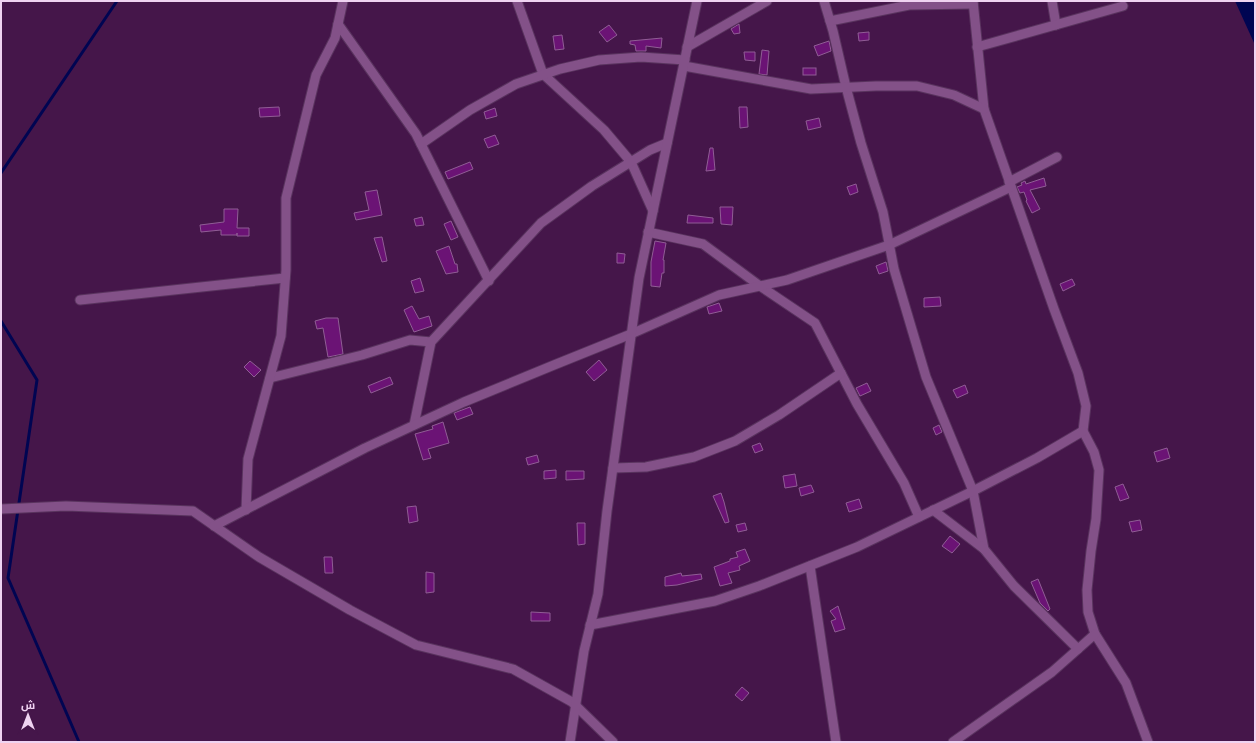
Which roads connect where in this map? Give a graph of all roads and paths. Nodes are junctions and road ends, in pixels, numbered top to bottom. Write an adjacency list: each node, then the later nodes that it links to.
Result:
1 (343, 1): 10 (street)
2 (516, 1): 15 (street)
3 (697, 1): 13 (street)
4 (767, 1): 13 (street)
5 (824, 1): 9 (street)
6 (1052, 1): 11 (street)
7 (973, 3): 9 (street); 12 (street)
8 (1123, 6): 11 (street)
9 (830, 21): 16 (street)
10 (338, 24): 19 (street); 26 (street)
11 (1056, 24): 12 (street)
12 (977, 46): 17 (street)
13 (687, 47): 14 (street)
14 (684, 63): 15 (street); 16 (street); 18 (street)
15 (543, 74): 19 (street); 21 (street)
16 (846, 87): 17 (street); 25 (street)
17 (984, 109): 22 (street)
18 (667, 143): 21 (street); 23 (street)
19 (421, 144): 27 (street)
20 (1058, 157): 22 (street)
21 (631, 162): 23 (street); 27 (street)
22 (1010, 184): 25 (street); 35 (street)
23 (653, 211): 24 (street)
24 (648, 232): 28 (street); 30 (street)
25 (890, 245): 28 (street); 37 (street)
26 (285, 278): 29 (street); 33 (street)
27 (489, 281): 31 (street)
28 (760, 286): 30 (street); 32 (street)
29 (80, 300)
30 (631, 334): 34 (street); 36 (street)
31 (432, 342): 33 (street); 34 (street)
32 (841, 373): 36 (street); 41 (street)
33 (270, 378): 39 (street)
34 (414, 426): 39 (street)
35 (1084, 431): 37 (street); 46 (street)
36 (613, 468): 45 (street)
37 (973, 491): 40 (street); 43 (street)
38 (1, 509): 42 (street)
39 (246, 510): 42 (street)
40 (933, 510): 41 (street); 43 (street)
41 (919, 517): 44 (street)
42 (214, 526): 48 (street)
43 (984, 549): 47 (street)
44 (810, 566): 45 (street); 51 (street)
45 (590, 625): 48 (street)
46 (1095, 634): 47 (street); 53 (street)
47 (1078, 649): 52 (street)
48 (576, 706): 49 (street); 50 (street)
49 (570, 742)
50 (613, 742)
51 (836, 742)
52 (953, 742)
53 (1148, 742)

